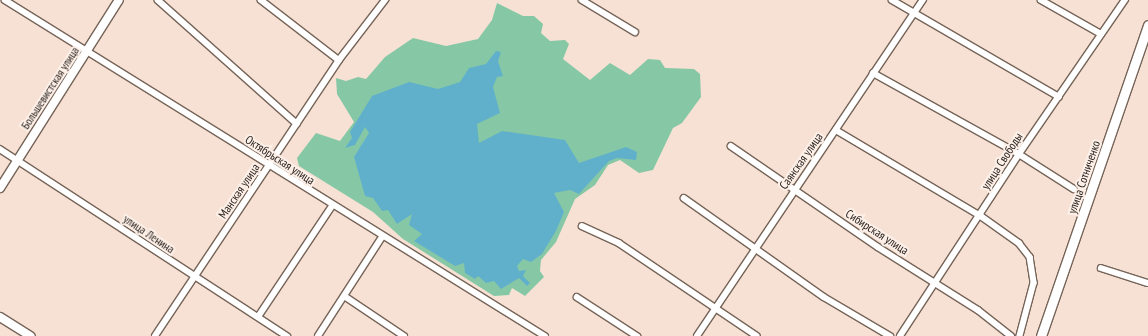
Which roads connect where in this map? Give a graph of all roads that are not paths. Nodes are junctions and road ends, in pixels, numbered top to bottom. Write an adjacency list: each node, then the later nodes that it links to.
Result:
1 (5, 0): 15 (street, Октябрьская улица)
2 (119, 0): 15 (main road, Большевистская улица)
3 (158, 0): 19 (street)
4 (260, 0): 16 (street)
5 (582, 0): 13 (street)
6 (892, 0): 11 (street)
7 (923, 0): 11 (street, Саянская улица)
8 (1041, 0): 14 (street)
9 (1125, 0): 14 (street, улица Свободы)
10 (381, 1): 16 (street, Манская улица)
11 (915, 13): 17 (street, Саянская улица); 18 (street)
12 (1148, 25): 57 (main road, улица Сотниченко)
13 (635, 32)
14 (1101, 34): 18 (street, улица Свободы)
15 (88, 51): 24 (main road, Большевистская улица); 25 (street, Октябрьская улица)
16 (339, 60): 19 (street, Манская улица)
17 (873, 73): 20 (street, Саянская улица); 23 (street)
18 (1059, 97): 23 (street, улица Свободы)
19 (297, 124): 25 (street, Манская улица)
20 (836, 130): 27 (street, Саянская улица); 31 (street)
21 (731, 146): 27 (street, Сибирская улица)
22 (0, 149): 24 (street, улица Ленина)
23 (1018, 154): 28 (street); 31 (street, улица Свободы)
24 (18, 159): 26 (main road, Большевистская улица); 36 (street, улица Ленина)
25 (269, 166): 30 (street, Октябрьская улица); 36 (street, Манская улица)
26 (0, 188)
27 (794, 189): 34 (street, Саянская улица); 37 (street, Сибирская улица)
28 (1074, 189)
29 (684, 198): 34 (street)
30 (332, 206): 33 (street, Октябрьская улица); 43 (street)
31 (981, 216): 37 (street, улица Свободы); 56 (street)
32 (582, 226): 41 (street)
33 (382, 237): 40 (street); 49 (street, Октябрьская улица)
34 (755, 248): 41 (street, Саянская улица); 53 (street)
35 (1101, 268): 38 (street)
36 (195, 278): 43 (street, улица Ленина); 45 (street, Манская улица)
37 (936, 282): 54 (street, улица Свободы); 55 (street, Сибирская улица)
38 (1148, 283)
39 (578, 297): 50 (street)
40 (346, 298): 47 (street); 48 (street)
41 (715, 308): 51 (street, Саянская улица); 52 (street)
42 (0, 317): 44 (main road)
43 (258, 317): 46 (street, улица Ленина)
44 (30, 336)
45 (155, 336)
46 (287, 336)
47 (318, 336)
48 (404, 336)
49 (545, 336)
50 (637, 336)
51 (697, 336)
52 (757, 336)
53 (890, 336)
54 (900, 336)
55 (1011, 336)
56 (1020, 336)
57 (1041, 336)

